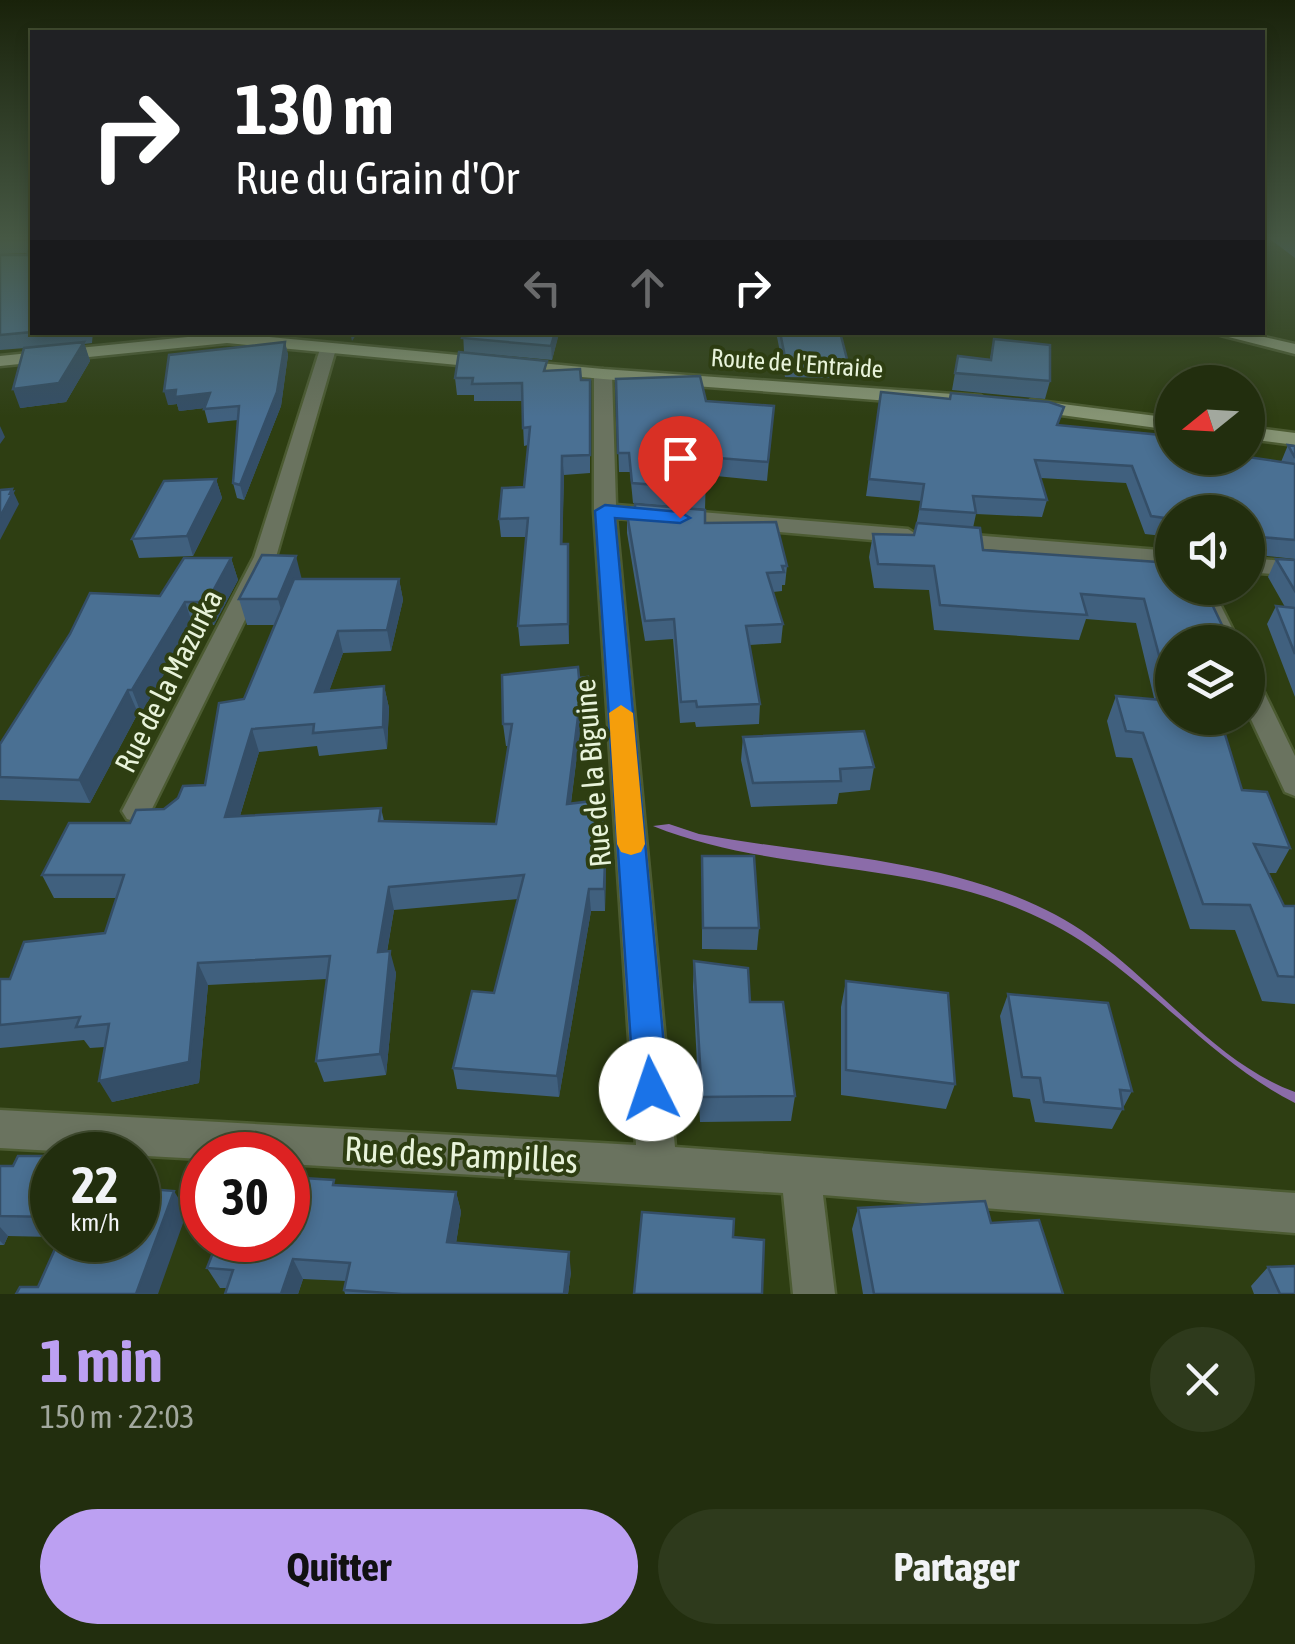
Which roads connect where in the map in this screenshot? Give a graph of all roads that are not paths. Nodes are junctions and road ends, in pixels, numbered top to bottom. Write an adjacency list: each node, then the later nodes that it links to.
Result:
1 (1231, 335): 3 (street)
2 (328, 349): 4 (street, Route de l'Entraide); 5 (street, Route de l'Entraide); 15 (street, Rue de la Mazurka)
3 (1295, 349)
4 (0, 361)
5 (603, 374): 6 (street, Route de l'Entraide); 9 (street, Rue de la Biguine)
6 (1155, 422)
7 (1265, 435): 8 (street)
8 (1295, 439)
9 (605, 511): 10 (street); 17 (street, Rue de la Biguine)
10 (1155, 557)
11 (1265, 566): 12 (street)
12 (1295, 569)
13 (1265, 722): 14 (street)
14 (1295, 785)
15 (137, 812)
16 (0, 1130): 17 (street, Rue des Pampilles)
17 (657, 1166): 18 (street, Rue des Pampilles)
18 (801, 1174): 19 (street, Rue des Pampilles); 20 (street)
19 (1295, 1213)
20 (814, 1294)

